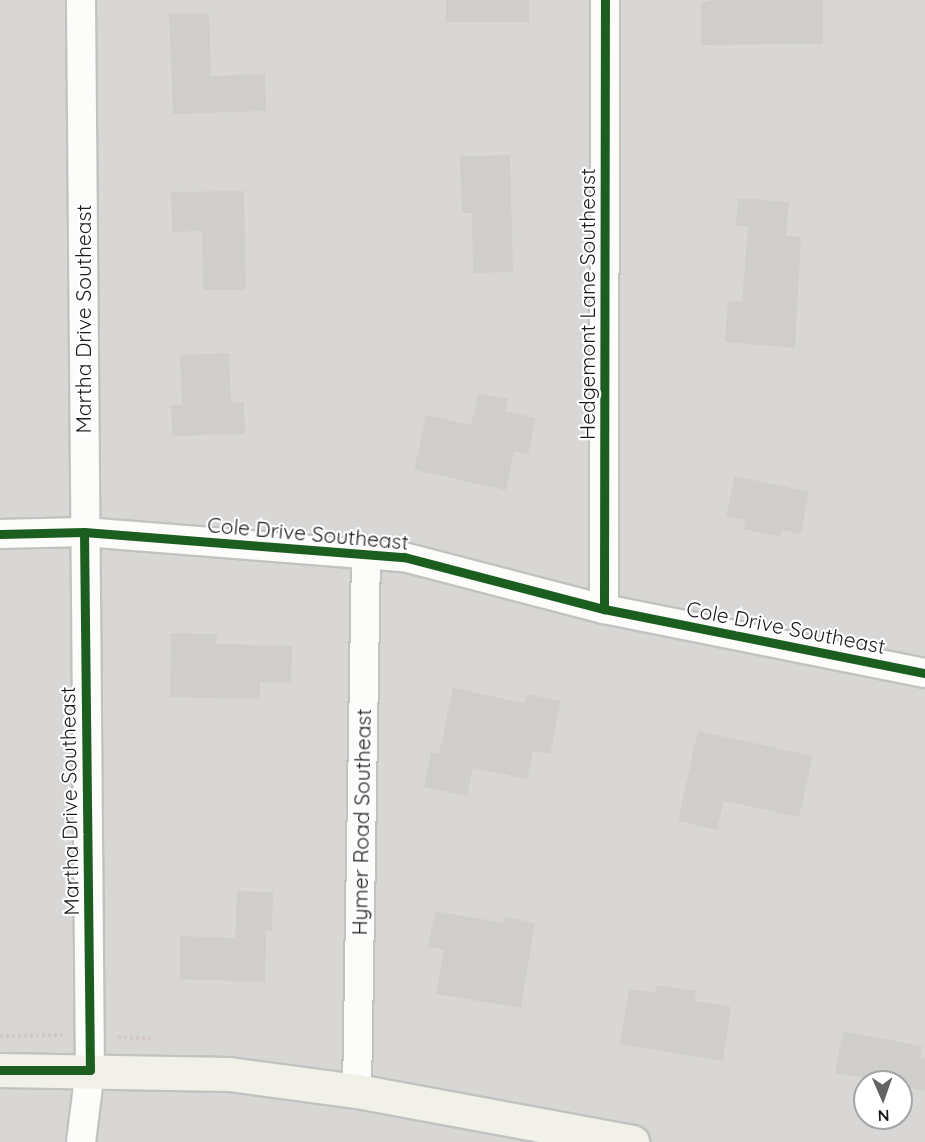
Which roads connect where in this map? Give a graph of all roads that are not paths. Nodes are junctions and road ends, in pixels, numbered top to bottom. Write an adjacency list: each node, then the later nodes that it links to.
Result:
1 (81, 0): 3 (street, Martha Drive Southeast)
2 (605, 0): 6 (street, Hedgemont Lane Southeast)
3 (84, 532): 4 (street, Cole Drive Southeast); 5 (street, Cole Drive Southeast); 9 (street, Martha Drive Southeast)
4 (0, 534)
5 (366, 553): 6 (street, Cole Drive Southeast); 10 (street, Hymer Road Southeast)
6 (604, 609): 7 (street, Cole Drive Southeast)
7 (925, 673)
8 (0, 1070): 9 (main road)
9 (90, 1070): 10 (main road); 11 (street, Martha Drive Southeast)
10 (357, 1090): 12 (main road)
11 (81, 1142)
12 (632, 1142)

